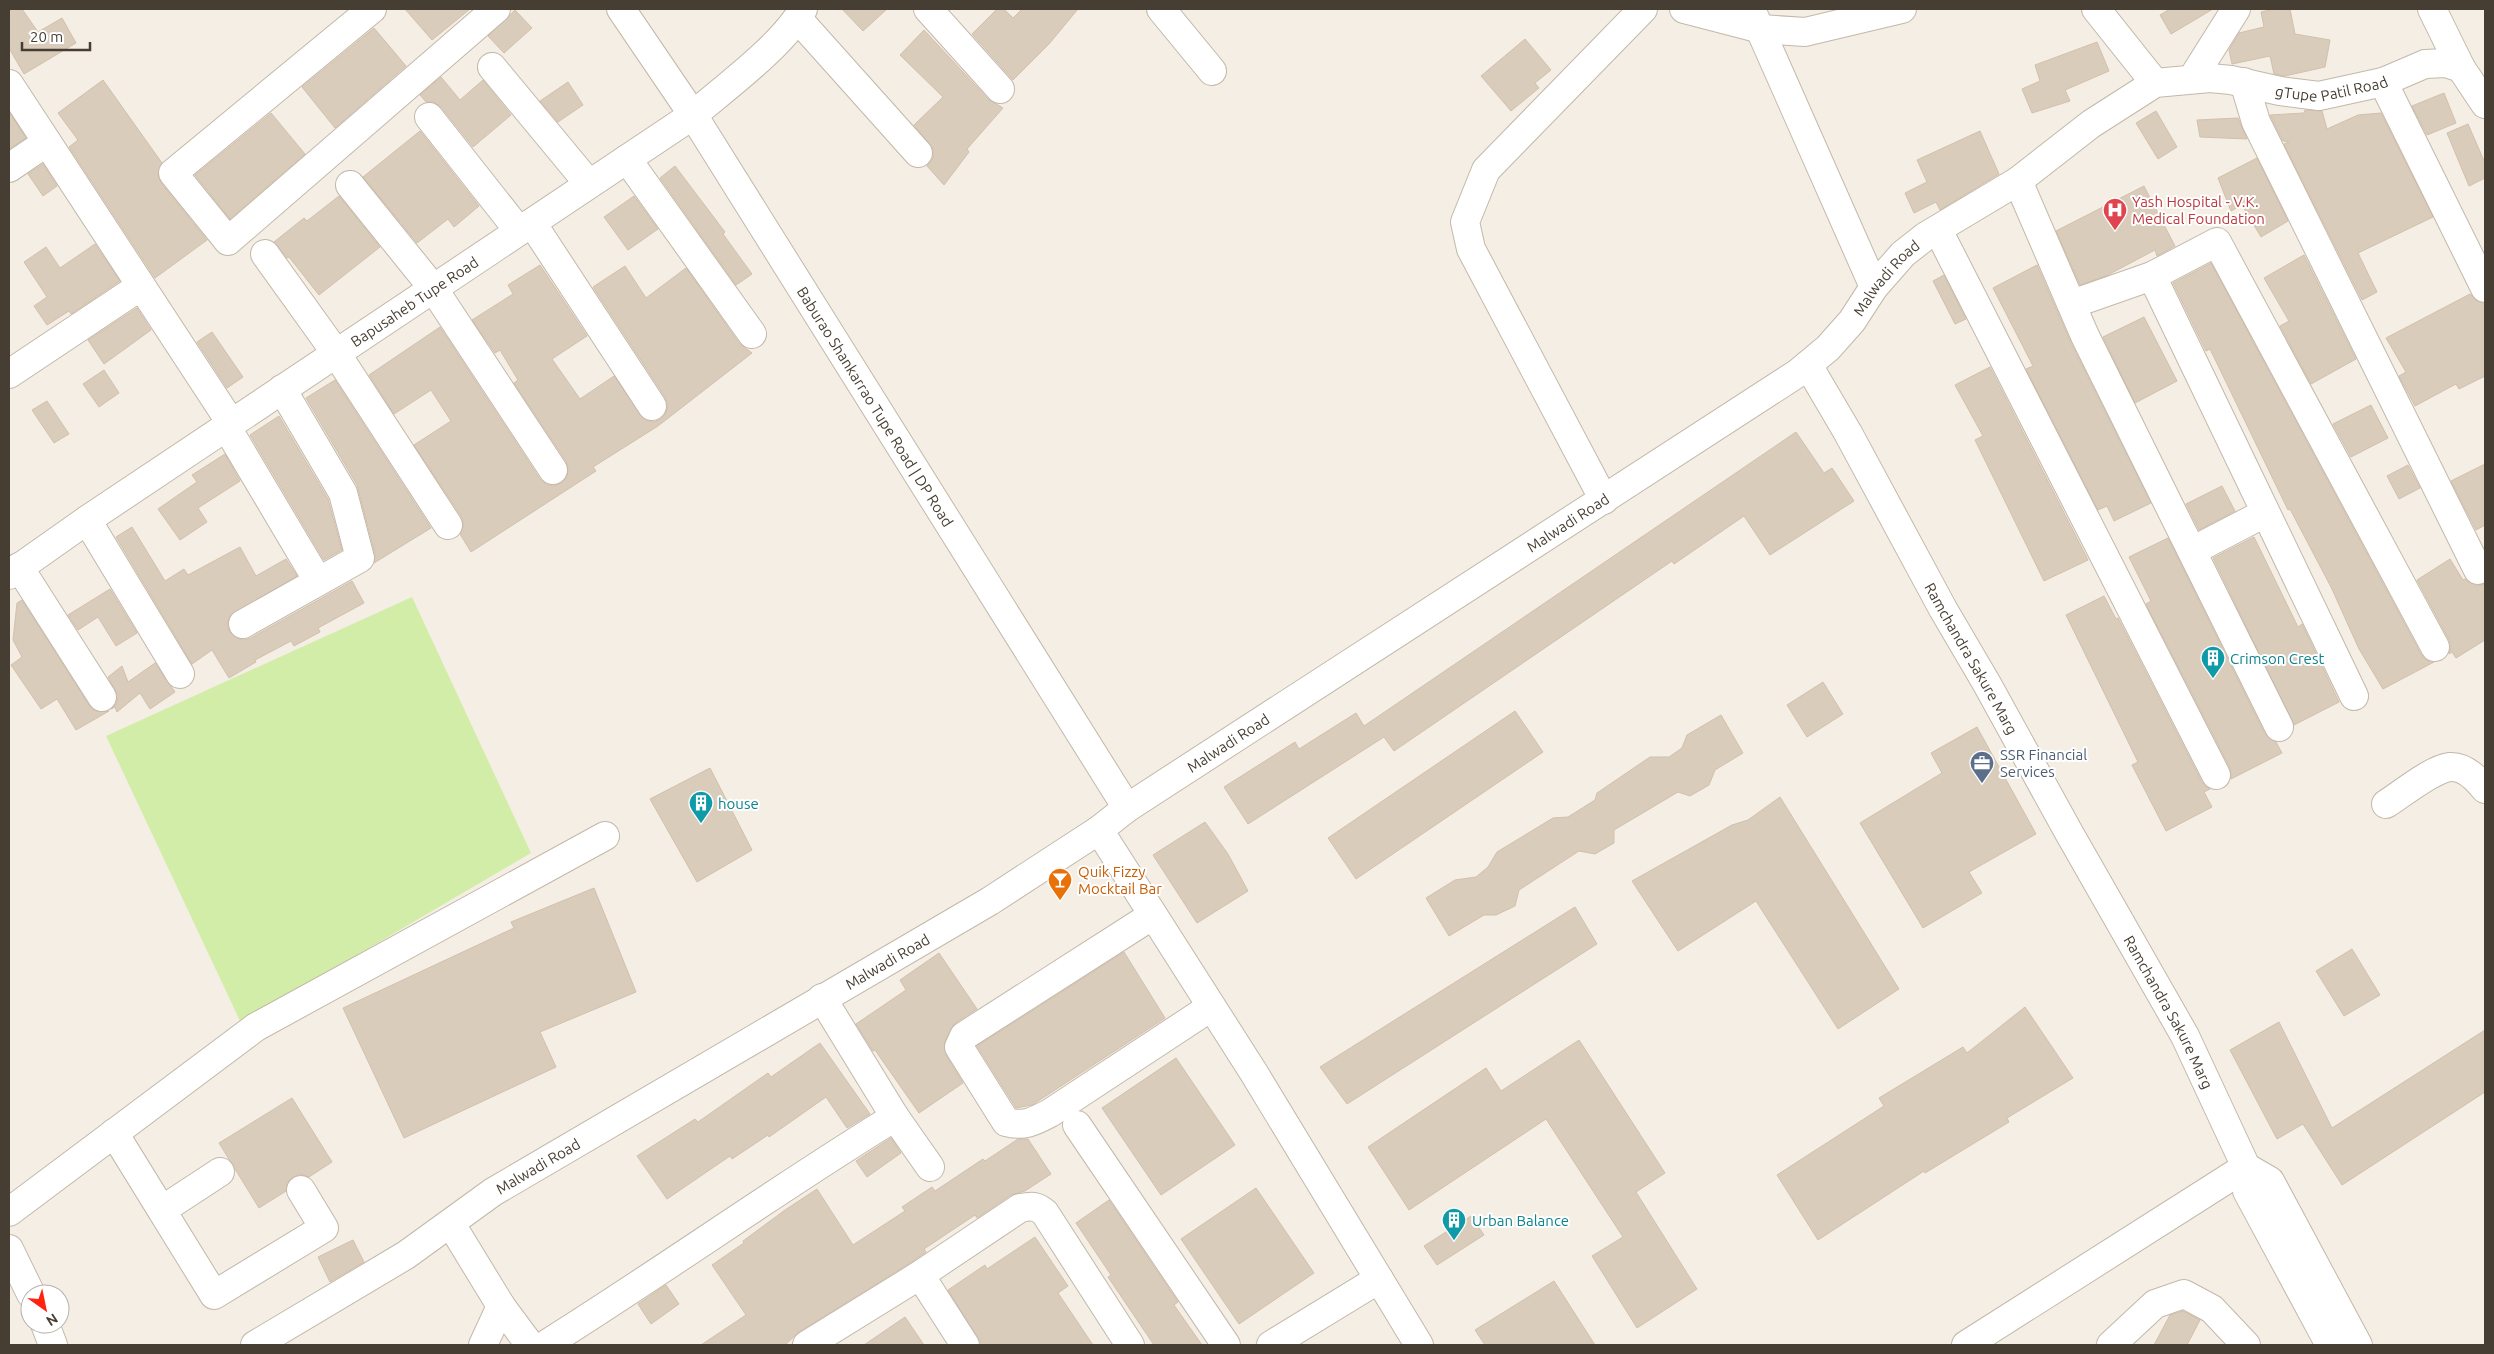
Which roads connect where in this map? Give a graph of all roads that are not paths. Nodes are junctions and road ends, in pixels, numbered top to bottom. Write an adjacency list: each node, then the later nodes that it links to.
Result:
1 (372, 9): 2 (street)
2 (496, 9)
3 (621, 9): 24 (street, Baburao Shankarrao Tupe Road | DP Road)
4 (928, 9): 22 (street)
5 (1161, 9): 16 (street)
6 (1643, 9): 50 (street)
7 (1684, 9): 13 (street)
8 (1902, 9): 13 (street)
9 (2096, 9): 18 (street)
10 (2236, 9): 17 (street)
11 (2432, 9): 15 (street)
12 (800, 14): 24 (street, Bapusaheb Tupe Road); 27 (street)
13 (1756, 19): 38 (street)
14 (492, 66): 31 (street)
15 (2461, 68): 20 (street, gTupe Patil Road); 23 (street)
16 (1212, 71)
17 (2192, 79): 18 (street, gTupe Patil Road); 19 (street, gTupe Patil Road)
18 (2154, 82): 30 (street, Malwadi Road)
19 (2244, 82): 20 (street, gTupe Patil Road); 54 (street)
20 (2383, 82): 40 (street)
21 (9, 84): 26 (street)
22 (1000, 89)
23 (2485, 104)
24 (693, 115): 28 (street, Bapusaheb Tupe Road); 68 (street, Baburao Shankarrao Tupe Road | DP Road)
25 (429, 117): 33 (street)
26 (47, 142): 29 (street); 37 (street)
27 (918, 153)
28 (627, 160): 31 (street, Bapusaheb Tupe Road); 42 (street)
29 (9, 168)
30 (2018, 181): 34 (street, Malwadi Road); 41 (street)
31 (589, 184): 33 (street, Bapusaheb Tupe Road)
32 (350, 185): 39 (street)
33 (526, 227): 39 (street, Bapusaheb Tupe Road); 47 (street)
34 (1938, 230): 38 (street, Malwadi Road); 65 (street)
35 (265, 254): 43 (street)
36 (2152, 276): 41 (street); 51 (street); 60 (street)
37 (141, 286): 45 (street); 48 (street)
38 (1874, 287): 44 (street, Malwadi Road)
39 (433, 288): 43 (street, Bapusaheb Tupe Road); 49 (street)
40 (2485, 288)
41 (2072, 304): 55 (street)
42 (752, 334)
43 (336, 354): 46 (street, Bapusaheb Tupe Road); 53 (street)
44 (1808, 365): 50 (street, Malwadi Road); 78 (street, Ramchandra Sakure Marg)
45 (9, 374)
46 (282, 389): 48 (street, Bapusaheb Tupe Road); 58 (street)
47 (652, 406)
48 (228, 425): 52 (street, Bapusaheb Tupe Road); 58 (street)
49 (553, 470)
50 (1604, 500): 68 (street, Malwadi Road)
51 (2266, 513): 55 (street); 62 (street)
52 (86, 520): 57 (street, Bapusaheb Tupe Road); 61 (street)
53 (448, 525)
54 (2475, 536): 56 (street)
55 (2192, 551): 64 (street)
56 (2478, 570)
57 (14, 571): 63 (street)
58 (318, 581): 59 (street)
59 (243, 624)
60 (2435, 647)
61 (180, 674)
62 (2354, 696)
63 (102, 697)
64 (2279, 727)
65 (2216, 775)
66 (2485, 789): 67 (street)
67 (2386, 804)
68 (1127, 808): 69 (street, Malwadi Road)
69 (1099, 830): 71 (street); 72 (street, Malwadi Road)
70 (605, 836): 76 (street)
71 (1153, 915): 73 (street); 73 (street)
72 (822, 998): 74 (street); 83 (street, Malwadi Road)
73 (1211, 1006): 86 (street)
74 (895, 1117): 77 (street); 94 (street)
75 (1077, 1125): 98 (street)
76 (114, 1133): 81 (street); 82 (street)
77 (930, 1167)
78 (2246, 1167): 88 (street, Ramchandra Sakure Marg); 101 (street)
79 (220, 1172): 81 (street)
80 (301, 1190): 81 (street)
81 (162, 1210)
82 (9, 1212)
83 (451, 1224): 89 (street); 90 (street, Malwadi Road)
84 (9, 1249): 87 (street)
85 (920, 1275): 95 (street); 96 (street); 97 (street)
86 (1379, 1279): 99 (street); 100 (street)
87 (26, 1284)
88 (2313, 1284): 104 (street, Ramchandra Sakure Marg); 105 (street, Ramchandra Sakure Marg)
89 (501, 1306): 92 (street); 93 (street)
90 (289, 1337): 91 (street, Malwadi Road)
91 (255, 1345)
92 (483, 1345)
93 (530, 1345)
94 (545, 1345)
95 (807, 1345)
96 (965, 1345)
97 (1130, 1345)
98 (1226, 1345)
99 (1272, 1345)
100 (1419, 1345)
101 (1966, 1345)
102 (2111, 1345): 103 (street)
103 (2246, 1345)
104 (2330, 1345)
105 (2358, 1345)

